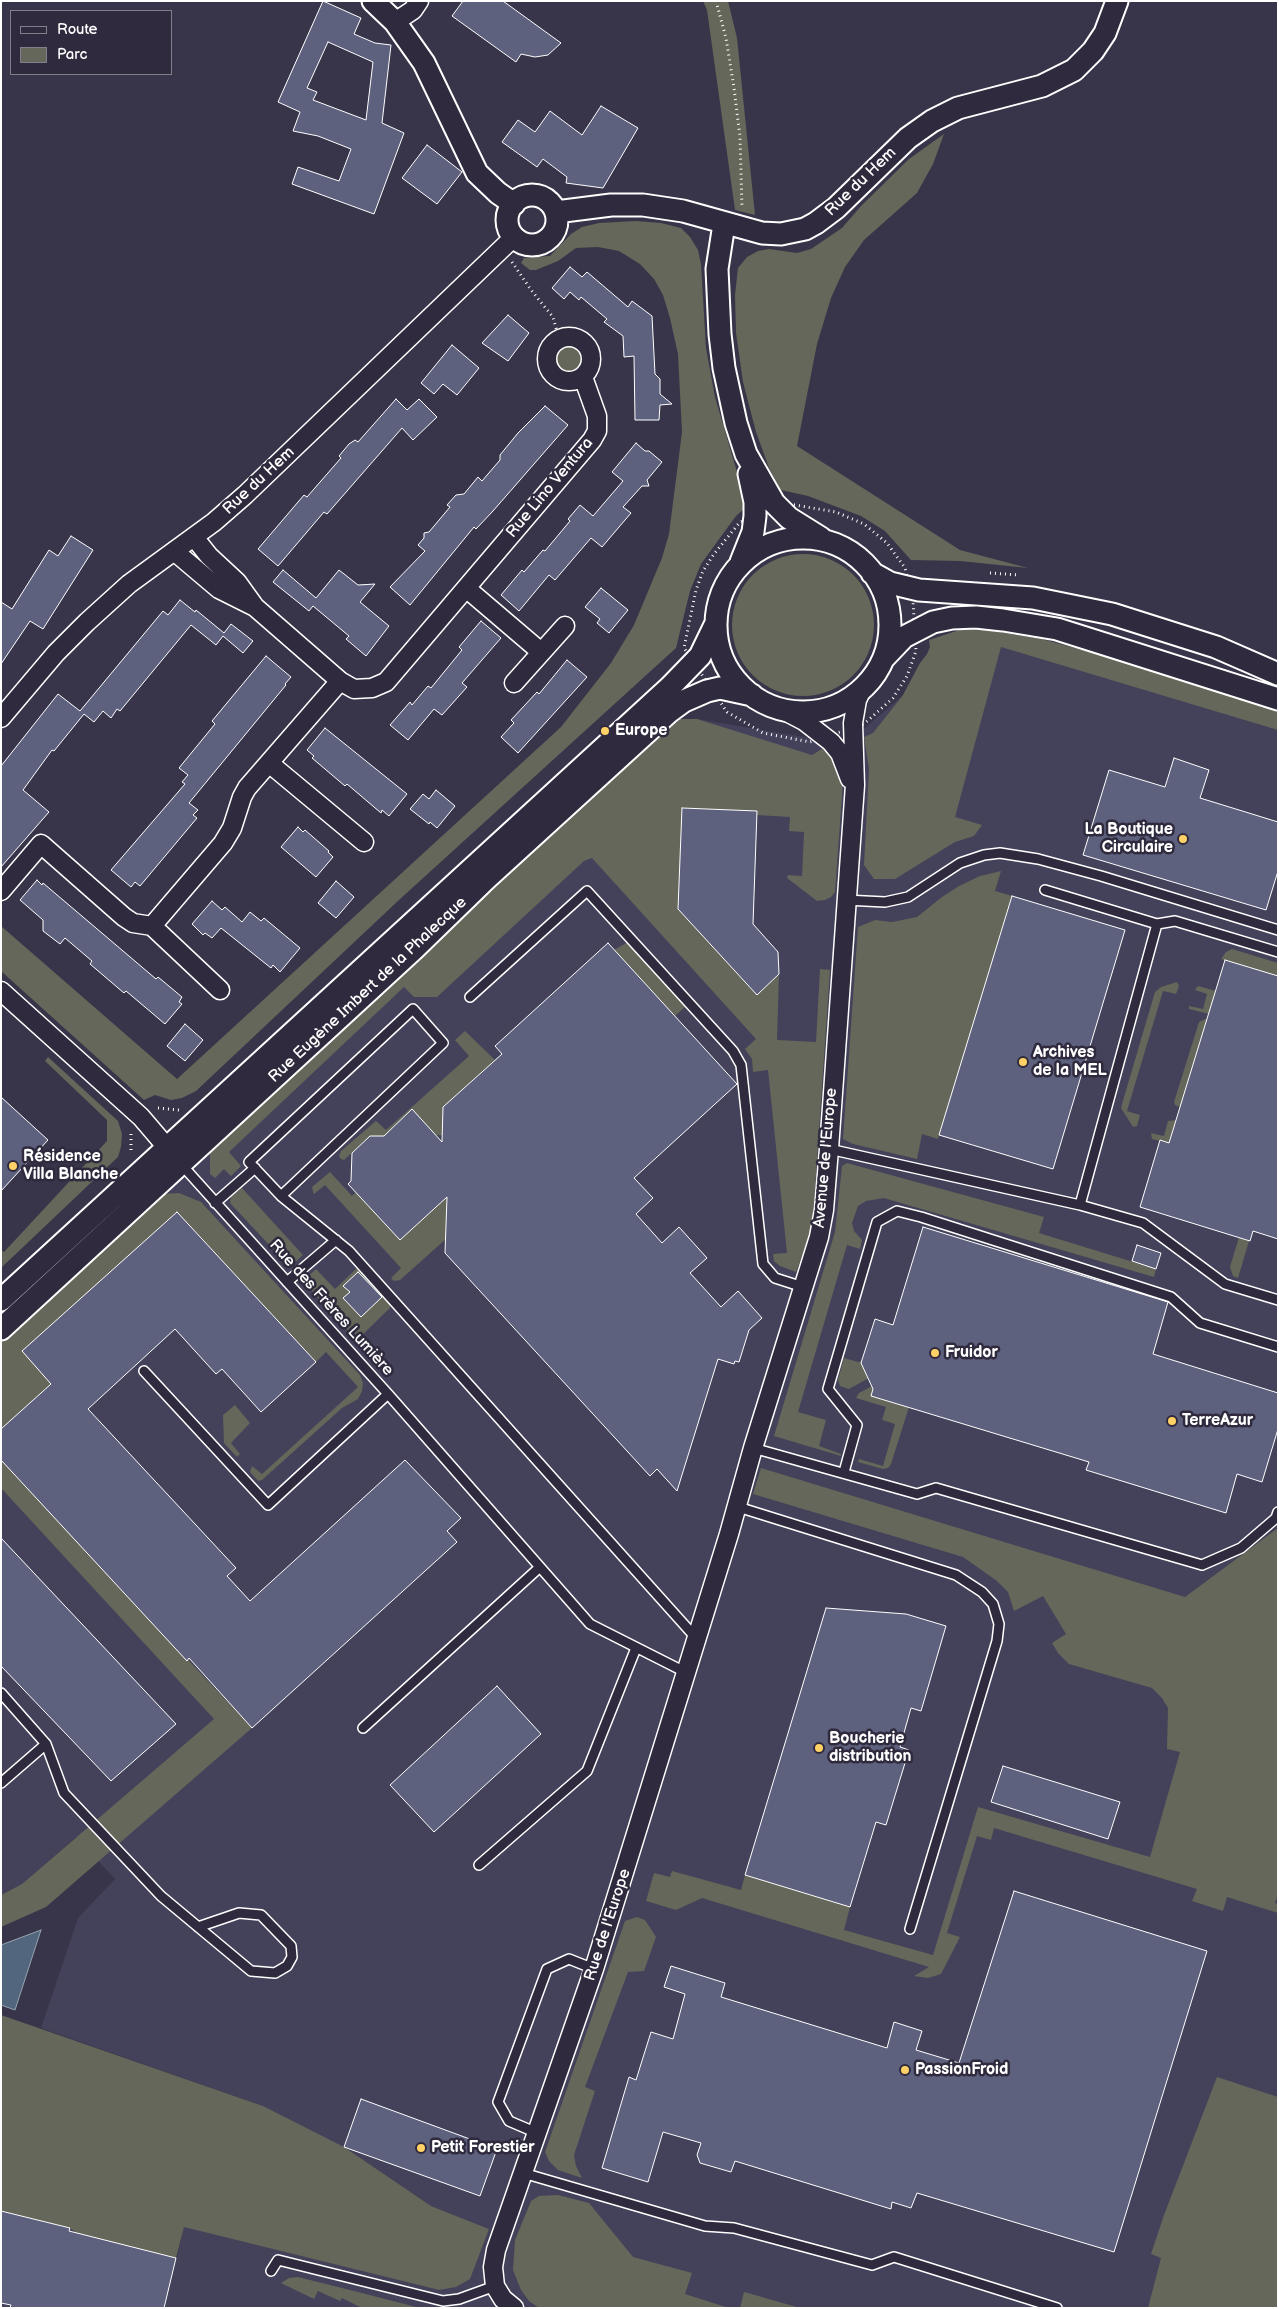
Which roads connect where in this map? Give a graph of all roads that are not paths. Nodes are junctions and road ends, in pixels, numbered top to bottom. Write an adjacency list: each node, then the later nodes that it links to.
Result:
1 (373, 1): 4 (street)
2 (419, 1): 4 (street)
3 (1116, 1): 7 (street, Rue du Hem)
4 (395, 22): 5 (street)
5 (514, 204): 6 (street); 8 (street)
6 (556, 212): 7 (street, Rue du Hem); 8 (street)
7 (724, 224): 10 (street)
8 (514, 237): 11 (street, Rue du Hem)
9 (583, 377): 9 (street); 16 (street, Rue Lino Ventura)
10 (746, 454): 12 (street); 14 (street)
11 (194, 537): 13 (street, Rue du Hem); 17 (street, Rue Lino Ventura)
12 (829, 542): 14 (street); 15 (street)
13 (174, 551): 17 (street, Rue Lino Ventura); 29 (street, Rue du Hem)
14 (739, 566): 18 (street)
15 (872, 573): 21 (street); 22 (street)
16 (466, 588): 20 (street); 23 (street, Rue Lino Ventura)
17 (256, 607): 23 (street, Rue Lino Ventura)
18 (716, 624): 26 (street); 43 (street, Rue Eugène Imbert de la Phalecque)
19 (565, 626): 20 (street)
20 (541, 652): 24 (street)
21 (880, 664): 25 (street); 27 (street)
22 (1278, 674)
23 (340, 681): 30 (street)
24 (514, 683)
25 (863, 687): 28 (street); 31 (street, Avenue de l'Europe)
26 (752, 695): 28 (street); 45 (street, Rue Eugène Imbert de la Phalecque)
27 (1278, 699)
28 (777, 707): 31 (street, Avenue de l'Europe)
29 (1, 718)
30 (269, 763): 32 (street); 37 (street)
31 (852, 799): 35 (street, Avenue de l'Europe)
32 (364, 842)
33 (1045, 890): 36 (lane)
34 (1, 891): 37 (street)
35 (845, 900): 38 (lane); 44 (street, Avenue de l'Europe)
36 (1157, 924): 39 (lane); 49 (lane)
37 (152, 926): 40 (street)
38 (1278, 930)
39 (1278, 952)
40 (220, 990)
41 (1, 991): 43 (street)
42 (470, 997): 52 (lane)
43 (167, 1148): 45 (street); 53 (street, Rue Eugène Imbert de la Phalecque)
44 (829, 1149): 49 (lane); 52 (street, Avenue de l'Europe)
45 (181, 1164): 48 (lane, Rue des Frères Lumière); 55 (street, Rue Eugène Imbert de la Phalecque)
46 (255, 1168): 47 (lane); 47 (lane); 48 (lane)
47 (280, 1196): 50 (lane)
48 (216, 1204): 51 (lane, Rue des Frères Lumière)
49 (1080, 1205): 54 (lane)
50 (336, 1240): 51 (lane); 65 (lane)
51 (287, 1282): 58 (lane, Rue des Frères Lumière)
52 (803, 1288): 59 (street, Avenue de l'Europe)
53 (1, 1300)
54 (1278, 1300)
55 (1, 1329)
56 (1278, 1347): 60 (lane)
57 (144, 1371): 58 (lane, Rue des Frères Lumière)
58 (388, 1394): 64 (lane)
59 (753, 1448): 60 (lane); 61 (street, Avenue de l'Europe)
60 (844, 1472): 62 (lane)
61 (738, 1507): 63 (street, Avenue de l'Europe); 74 (lane)
62 (1278, 1512)
63 (730, 1534): 65 (street, Rue de l'Europe)
64 (540, 1568): 66 (lane); 69 (lane)
65 (697, 1639): 67 (street, Rue de l'Europe)
66 (636, 1648): 67 (lane); 72 (lane)
67 (687, 1673): 75 (street, Rue de l'Europe)
68 (1, 1693): 70 (lane)
69 (363, 1728)
70 (46, 1744): 71 (lane); 73 (lane)
71 (1, 1782)
72 (480, 1865)
73 (198, 1927): 73 (lane)
74 (910, 1929)
75 (594, 1969): 76 (street, Rue de l'Europe); 76 (lane)
76 (537, 2133): 77 (street, Rue de l'Europe)
77 (523, 2173): 79 (street, Rue de l'Europe); 81 (lane)
78 (271, 2271): 79 (lane)
79 (495, 2286): 80 (street)
80 (514, 2308)
81 (1057, 2308)

